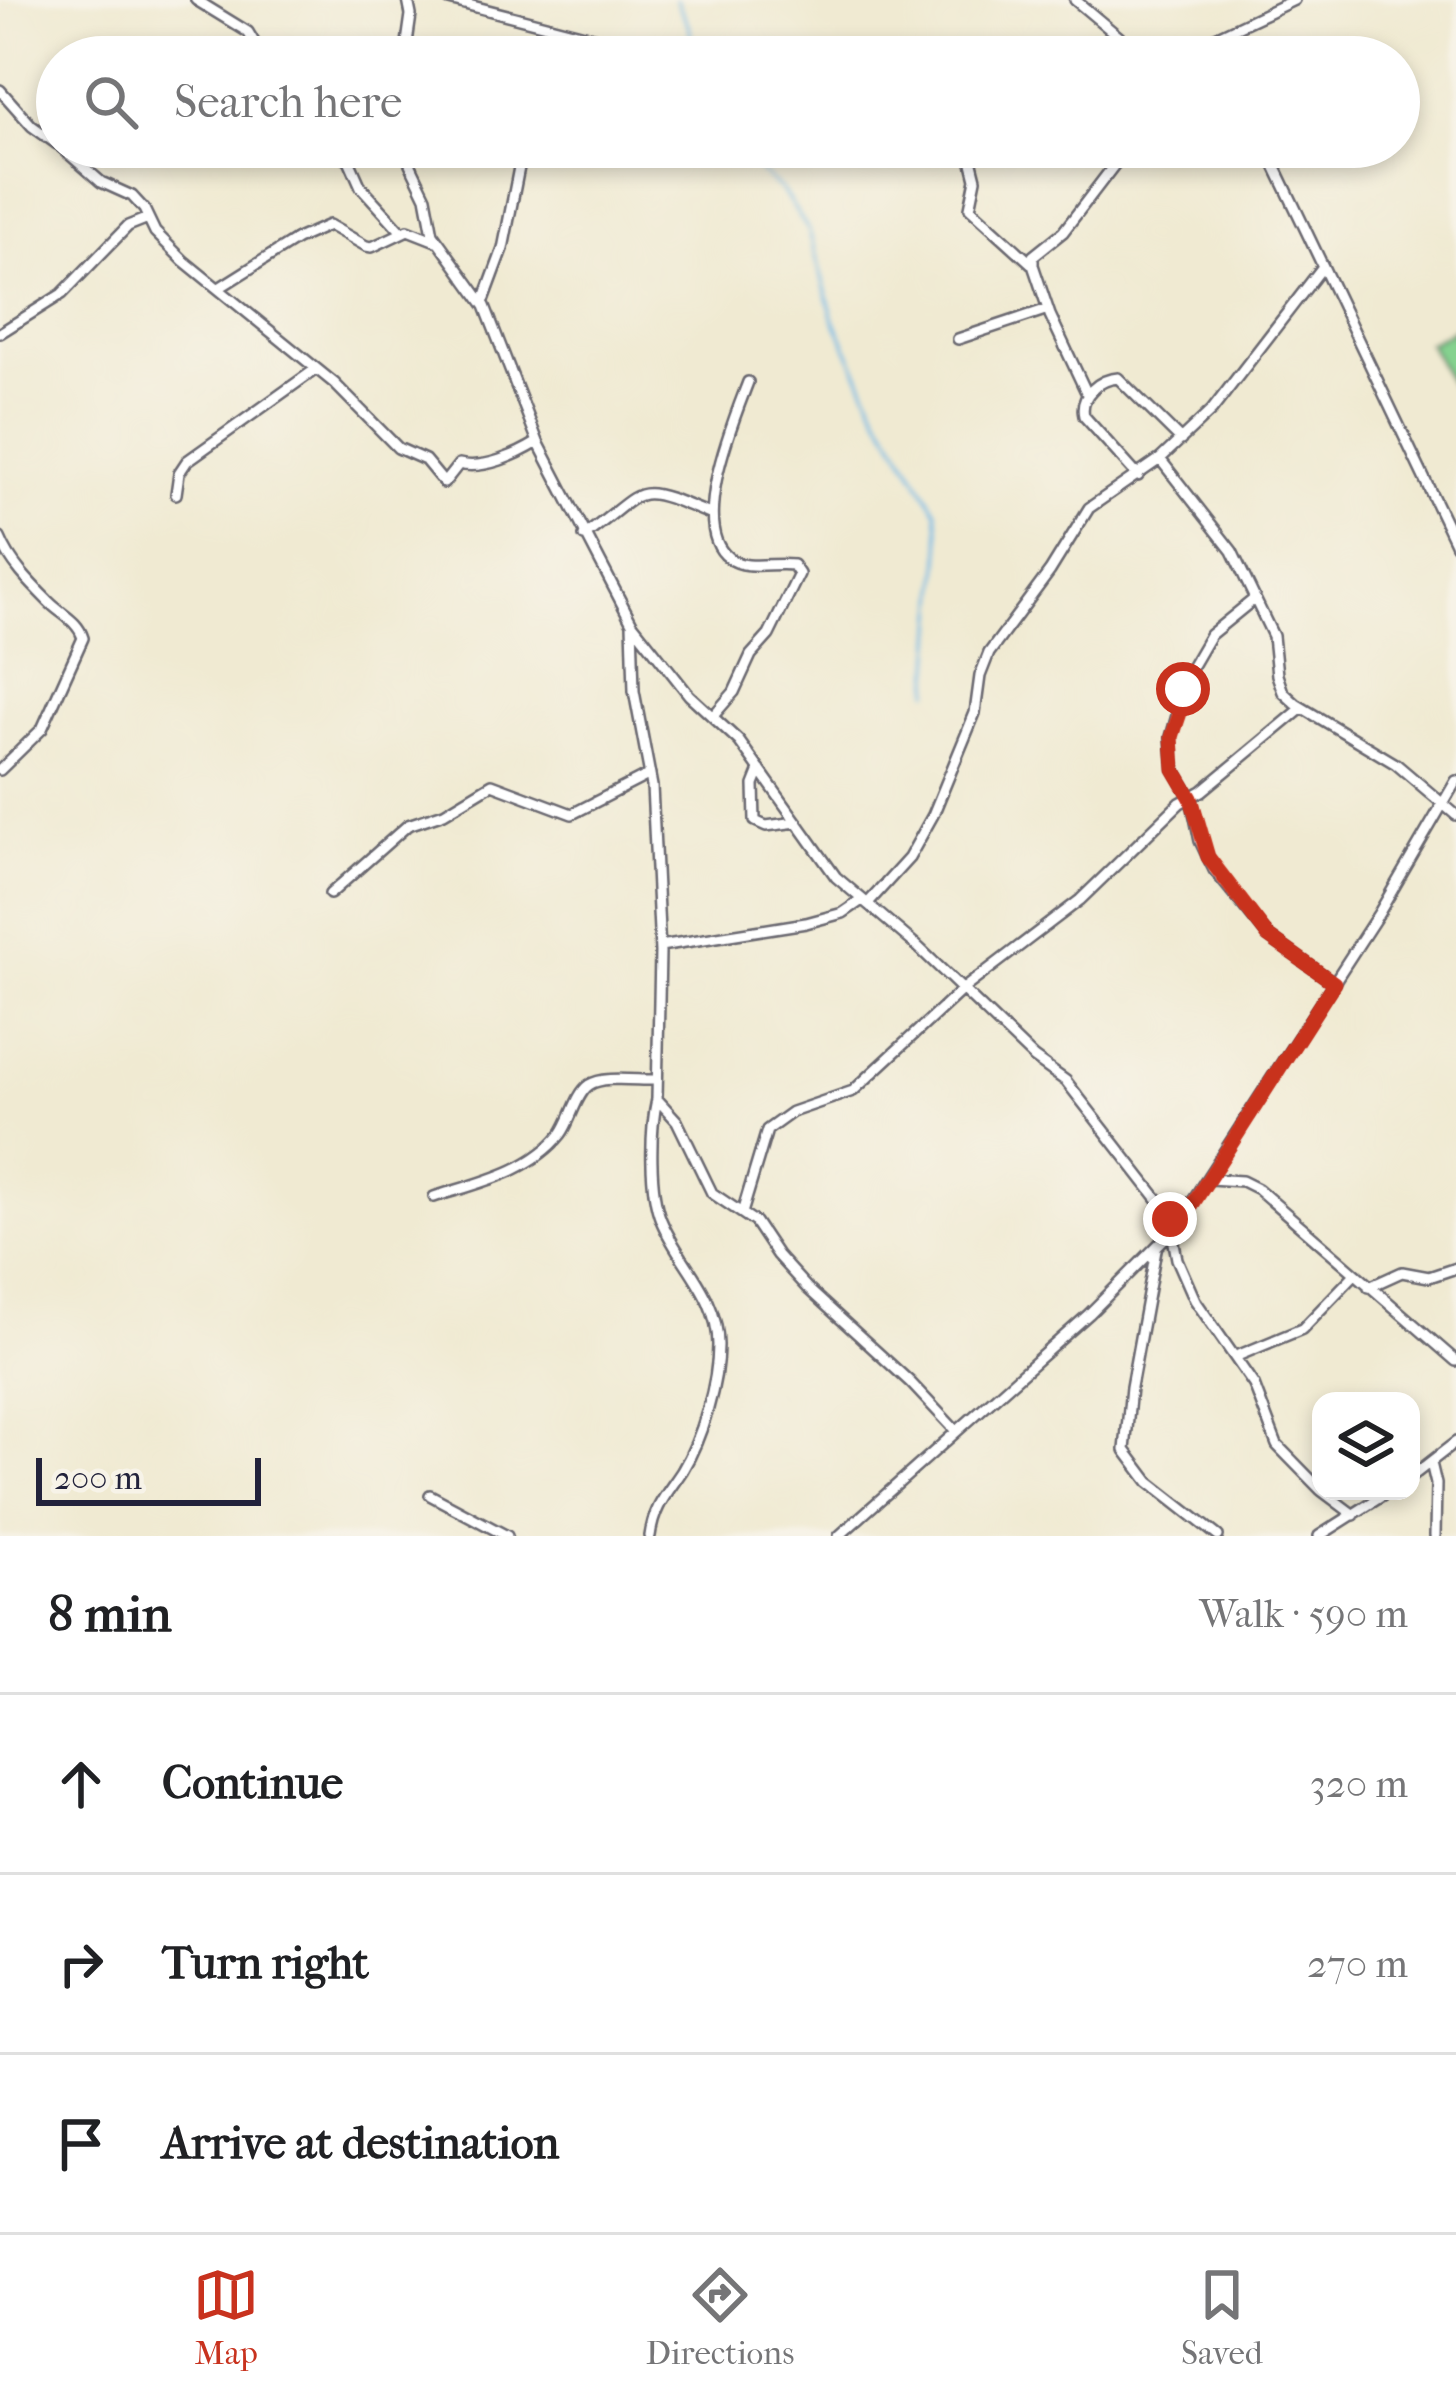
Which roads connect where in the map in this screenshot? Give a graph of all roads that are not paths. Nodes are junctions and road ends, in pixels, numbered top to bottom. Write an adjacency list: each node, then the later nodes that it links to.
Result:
1 (196, 0): 7 (street)
2 (408, 0): 8 (street)
3 (449, 0): 6 (street)
4 (1075, 0): 11 (street)
5 (1294, 0): 12 (street)
6 (567, 31): 9 (street); 10 (street)
7 (250, 36)
8 (408, 36)
9 (563, 36)
10 (587, 36)
11 (1118, 36)
12 (1217, 36)
13 (0, 90): 14 (street)
14 (36, 129)
15 (83, 168): 22 (street)
16 (353, 168): 23 (street)
17 (413, 168): 24 (street)
18 (519, 168): 28 (street)
19 (973, 168): 25 (street)
20 (1112, 168): 25 (street)
21 (1275, 168): 26 (street)
22 (148, 218): 27 (street); 30 (street)
23 (401, 231): 24 (street); 27 (street)
24 (437, 242): 28 (street)
25 (1033, 266): 29 (street)
26 (1321, 269): 35 (street); 43 (street)
27 (219, 288): 32 (street)
28 (483, 303): 36 (street)
29 (1048, 309): 31 (street); 34 (street)
30 (0, 333)
31 (958, 339)
32 (316, 368): 36 (street); 39 (street)
33 (748, 382): 40 (street)
34 (1087, 394): 35 (street); 38 (street)
35 (1180, 440): 37 (street)
36 (538, 442): 41 (street)
37 (1160, 459): 38 (street); 44 (street)
38 (1138, 476): 57 (street)
39 (176, 494)
40 (710, 514): 41 (street); 47 (street)
41 (584, 536): 45 (street)
42 (0, 538): 48 (street)
43 (1456, 545)
44 (1253, 601): 46 (street); 52 (street)
45 (632, 622): 47 (street); 50 (street)
46 (1302, 708): 52 (street); 53 (street)
47 (712, 716): 49 (street)
48 (0, 770)
49 (760, 770): 55 (street); 55 (street)
50 (650, 774): 56 (street); 58 (street)
51 (1456, 781): 53 (street)
52 (1191, 798): 59 (street); 60 (street)
53 (1441, 802): 54 (street); 59 (street)
54 (1456, 815)
55 (796, 822): 57 (street)
56 (331, 894)
57 (865, 901): 58 (street); 60 (street)
58 (660, 946): 61 (street)
59 (1334, 983): 63 (street)
60 (963, 989): 65 (street); 67 (street)
61 (656, 1080): 62 (street); 64 (street)
62 (656, 1099): 67 (street); 85 (street)
63 (1209, 1179): 66 (street); 71 (street)
64 (434, 1197)
65 (1167, 1211): 66 (street); 68 (street)
66 (1187, 1212): 68 (street)
67 (742, 1213): 75 (street)
68 (1173, 1231): 69 (street); 73 (street)
69 (1156, 1250): 75 (street); 87 (street)
70 (1456, 1268): 72 (street)
71 (1355, 1274): 72 (street); 73 (street)
72 (1369, 1287): 74 (street)
73 (1237, 1356): 79 (street)
74 (1456, 1361)
75 (956, 1431): 86 (street)
76 (1456, 1442): 77 (street)
77 (1431, 1463): 78 (street); 89 (street)
78 (1420, 1471)
79 (1312, 1480)
80 (430, 1495): 84 (street)
81 (1335, 1500): 83 (street)
82 (1376, 1500): 83 (street)
83 (1354, 1515): 88 (street)
84 (507, 1536)
85 (650, 1536)
86 (839, 1536)
87 (1218, 1536)
88 (1319, 1536)
89 (1435, 1536)

